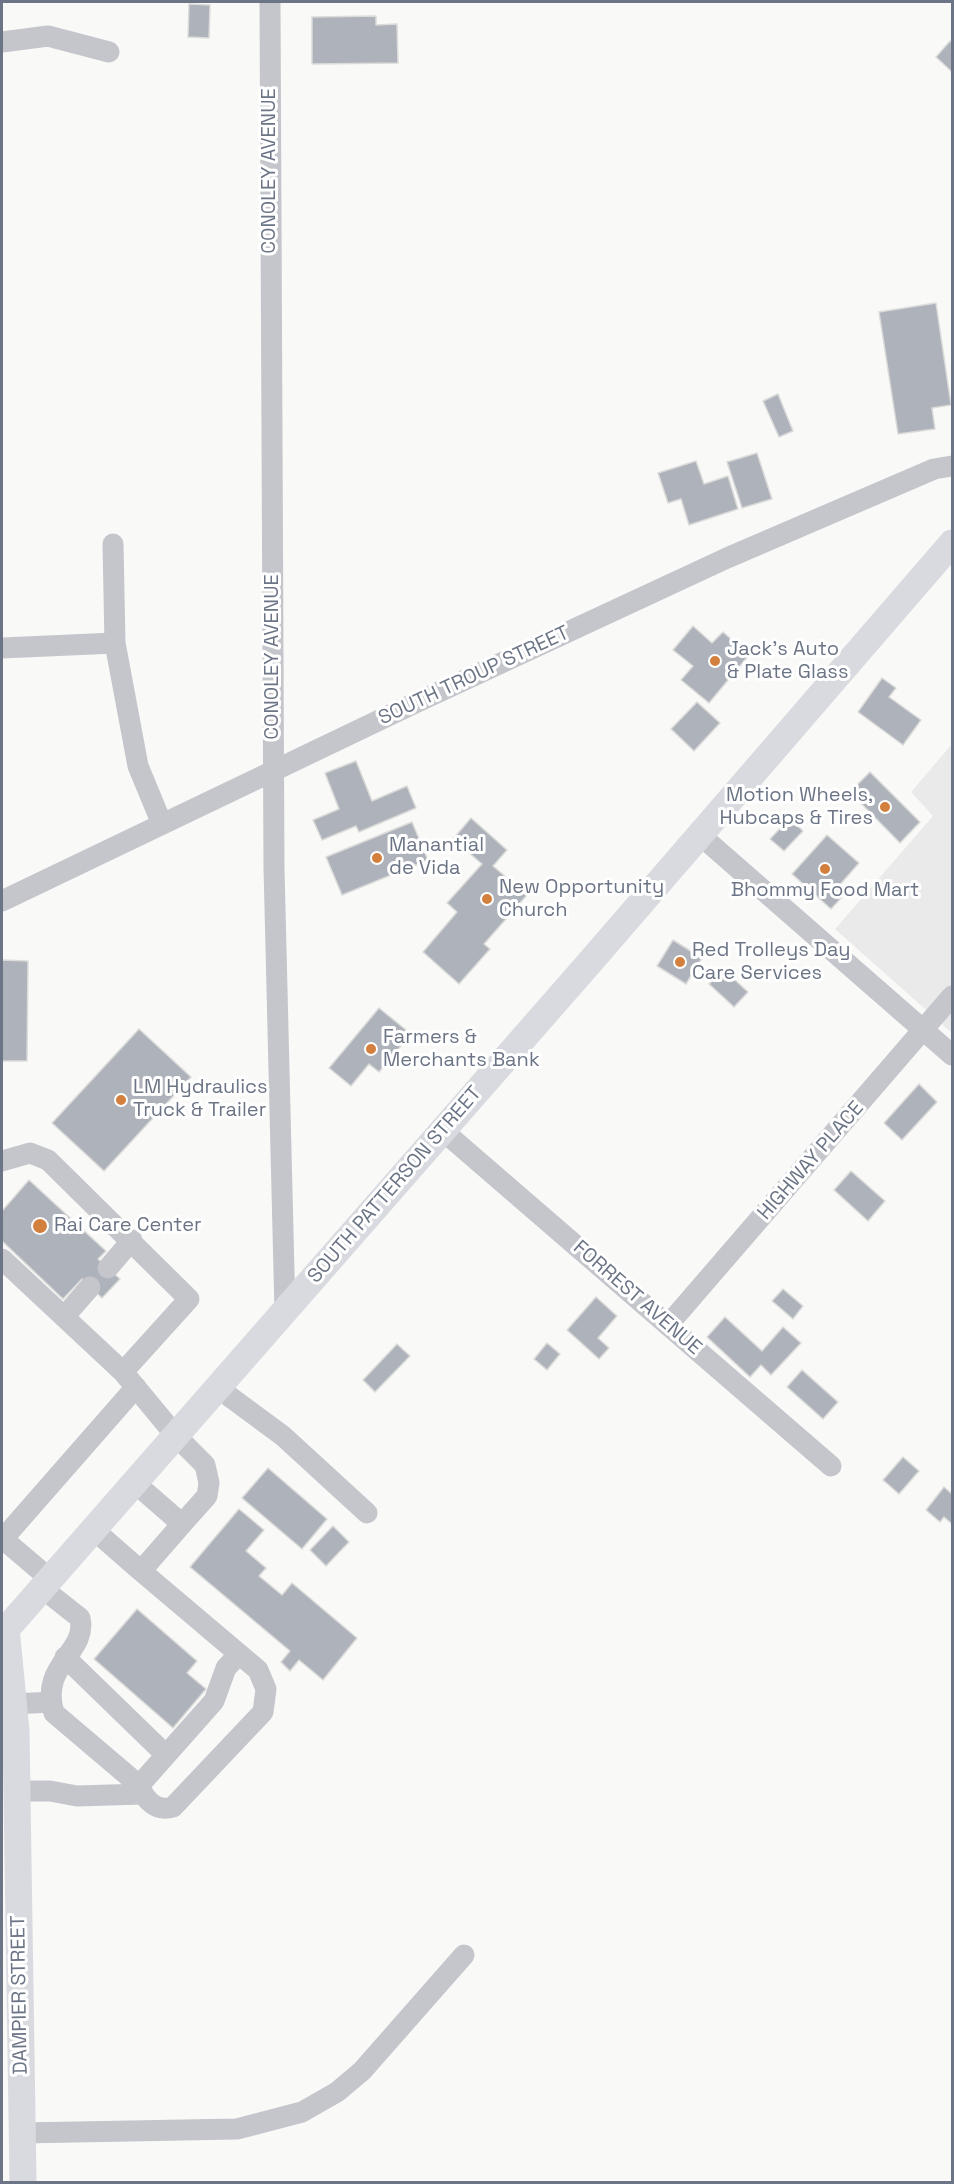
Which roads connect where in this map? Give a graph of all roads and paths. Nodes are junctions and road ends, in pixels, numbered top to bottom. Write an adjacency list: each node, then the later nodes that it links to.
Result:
1 (270, 2): 9 (street, CONOLEY AVENUE)
2 (2, 42): 3 (street)
3 (109, 52)
4 (952, 466): 9 (street, SOUTH TROUP STREET)
5 (952, 543): 11 (main road, SOUTH PATTERSON STREET)
6 (112, 544): 7 (street)
7 (115, 643): 8 (street); 10 (street)
8 (2, 648)
9 (274, 771): 10 (street, SOUTH TROUP STREET); 22 (street, CONOLEY AVENUE)
10 (162, 824): 12 (street, SOUTH TROUP STREET)
11 (700, 835): 14 (street); 16 (main road, SOUTH PATTERSON STREET)
12 (2, 901)
13 (952, 996): 14 (street, HIGHWAY PLACE)
14 (925, 1031): 15 (street); 24 (street, HIGHWAY PLACE)
15 (952, 1055)
16 (442, 1130): 22 (main road, SOUTH PATTERSON STREET); 24 (street, FORREST AVENUE)
17 (2, 1161): 18 (street)
18 (132, 1240): 20 (street); 25 (street)
19 (2, 1260): 23 (street)
20 (108, 1268)
21 (90, 1287): 23 (street)
22 (285, 1312): 26 (main road, SOUTH PATTERSON STREET)
23 (64, 1317): 25 (street)
24 (668, 1325): 28 (street, FORREST AVENUE)
25 (129, 1380): 27 (street); 33 (street)
26 (218, 1388): 27 (main road, SOUTH PATTERSON STREET); 30 (street)
27 (176, 1436): 29 (main road, SOUTH PATTERSON STREET); 31 (street)
28 (831, 1466)
29 (135, 1483): 31 (street); 32 (main road, SOUTH PATTERSON STREET)
30 (368, 1513)
31 (182, 1524): 34 (street)
32 (94, 1530): 34 (street); 35 (main road, SOUTH PATTERSON STREET)
33 (2, 1540): 35 (street)
34 (141, 1571): 37 (street)
35 (46, 1584): 36 (main road, SOUTH PATTERSON STREET); 38 (street)
36 (4, 1631): 40 (main road, DAMPIER STREET)
37 (239, 1654): 41 (street); 42 (street)
38 (65, 1657): 39 (street); 41 (street)
39 (51, 1702): 40 (street); 42 (street)
40 (14, 1704): 43 (main road, DAMPIER STREET)
41 (166, 1755): 42 (street)
42 (142, 1790): 43 (street)
43 (17, 1791): 45 (main road, DAMPIER STREET)
44 (464, 1955): 45 (street)
45 (22, 2133): 46 (main road, DAMPIER STREET)
46 (23, 2182)

